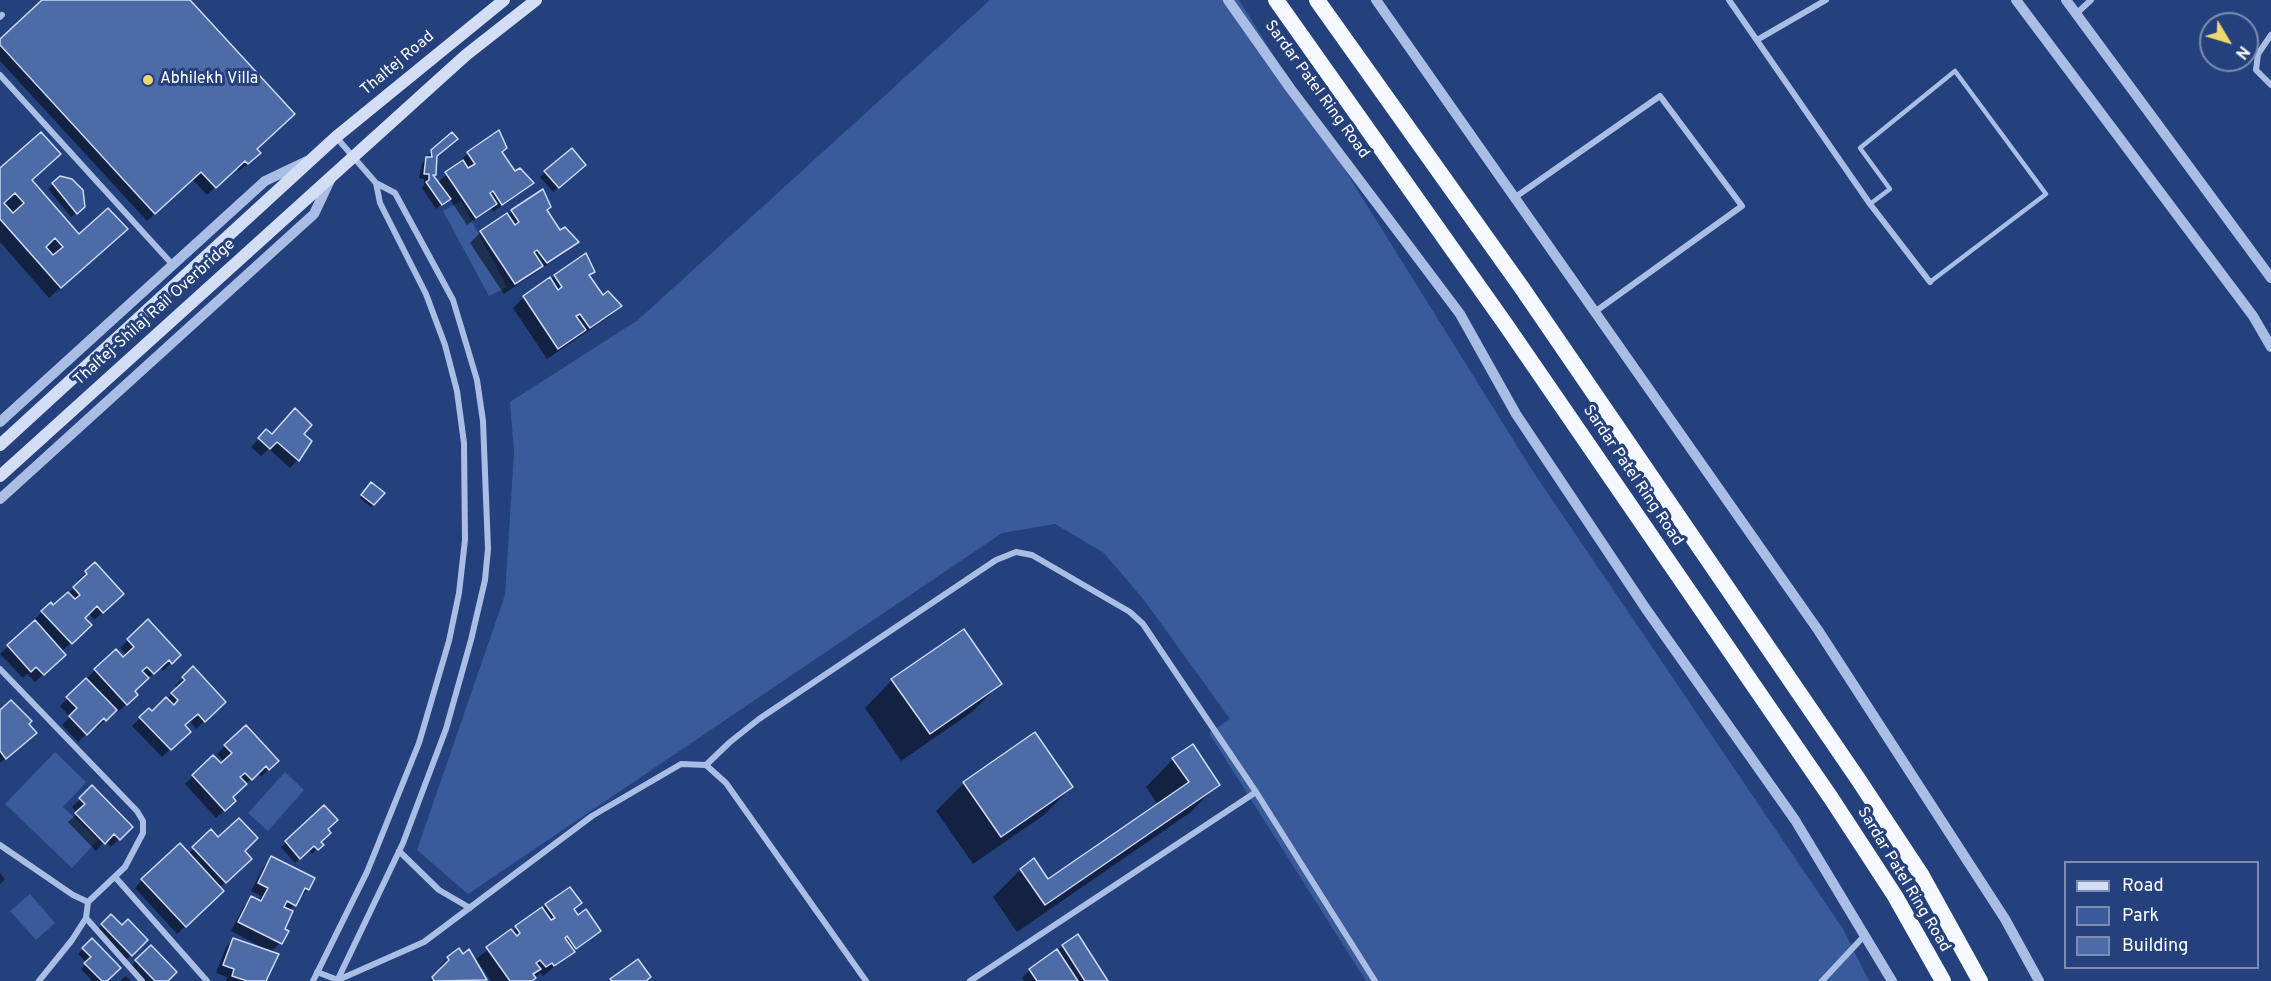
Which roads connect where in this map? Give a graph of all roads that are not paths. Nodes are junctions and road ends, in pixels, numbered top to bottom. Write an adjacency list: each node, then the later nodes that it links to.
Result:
1 (504, 0): 17 (main road, Thaltej Road)
2 (536, 0): 18 (main road, Thaltej-Shilaj Rail Overbridge)
3 (1228, 0): 42 (street, Sardar Patel Ring Road)
4 (1276, 0): 54 (highway, Sardar Patel Ring Road)
5 (1317, 0): 55 (highway, Sardar Patel Ring Road)
6 (1376, 0): 22 (street)
7 (1729, 0): 14 (street)
8 (1826, 0): 14 (street)
9 (2016, 0): 28 (street)
10 (2066, 0): 12 (street)
11 (2091, 0): 12 (street)
12 (2076, 14): 25 (street)
13 (2271, 35): 16 (street)
14 (1757, 40): 23 (street)
15 (0, 75): 24 (street)
16 (2271, 85)
17 (336, 137): 18 (street); 19 (main road, Thaltej Road)
18 (354, 156): 20 (main road, Thaltej-Shilaj Rail Overbridge); 21 (street)
19 (315, 157): 24 (street); 30 (main road, Thaltej-Shilaj Rail Overbridge)
20 (333, 175): 31 (main road, Thaltej-Shilaj Rail Overbridge); 32 (street)
21 (376, 183): 37 (street); 43 (street)
22 (1513, 198): 27 (street); 27 (street)
23 (1870, 204): 26 (street); 26 (lane)
24 (172, 264): 29 (street)
25 (2271, 278)
26 (1930, 282)
27 (1596, 311): 56 (street)
28 (2271, 347)
29 (0, 422)
30 (0, 445)
31 (0, 476)
32 (0, 499)
33 (0, 669): 38 (street)
34 (706, 765): 35 (street); 40 (street); 49 (street)
35 (1256, 792): 50 (street); 51 (street)
36 (0, 845): 39 (street)
37 (399, 851): 40 (street); 44 (street)
38 (116, 878): 39 (street); 47 (street)
39 (88, 902): 41 (street)
40 (470, 908): 44 (street)
41 (86, 918): 45 (street); 46 (street)
42 (1865, 935): 52 (street); 53 (street, Sardar Patel Ring Road)
43 (317, 972): 44 (street); 48 (street)
44 (337, 980)
45 (39, 981)
46 (142, 981)
47 (207, 981)
48 (313, 981)
49 (866, 981)
50 (970, 981)
51 (1375, 981)
52 (1822, 981)
53 (1892, 981)
54 (1943, 981)
55 (1980, 981)
56 (2039, 981)

